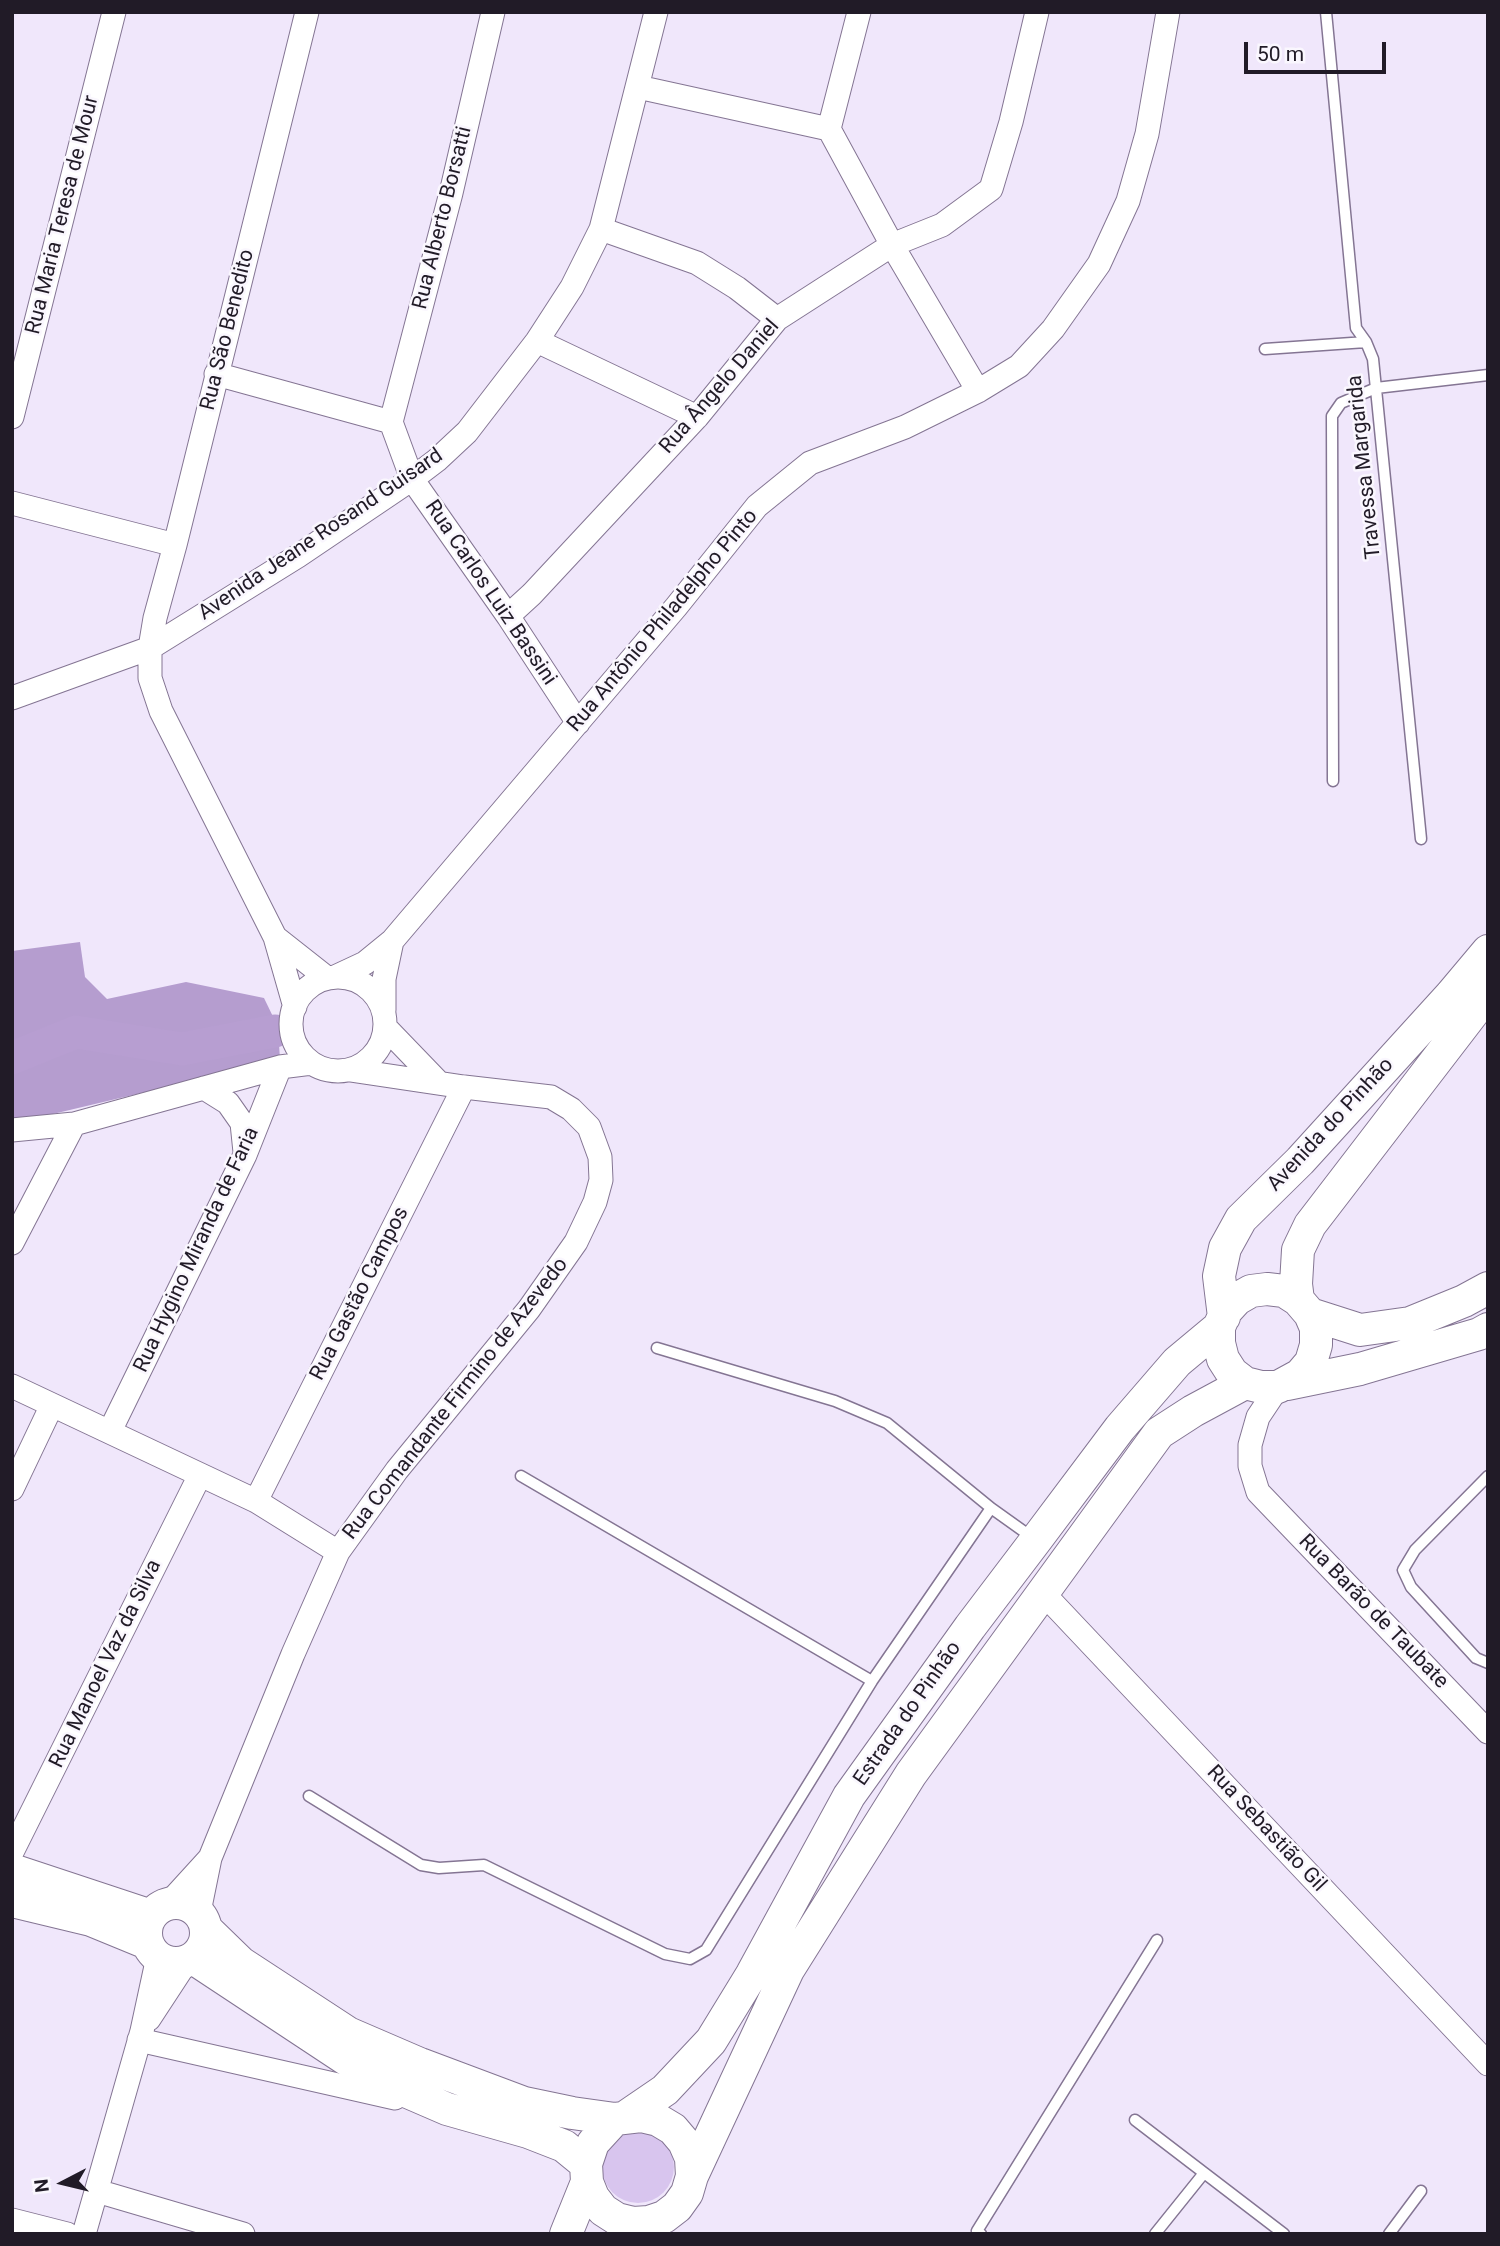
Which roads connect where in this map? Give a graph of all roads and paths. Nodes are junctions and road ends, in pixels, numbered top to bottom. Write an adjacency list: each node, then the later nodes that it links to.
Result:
1 (114, 12): 21 (street, Rua Maria Teresa de Mour)
2 (307, 12): 17 (street, Rua São Benedito)
3 (493, 12): 23 (street, Rua Alberto Borsatti)
4 (859, 12): 10 (street)
5 (1037, 12): 12 (street, Rua Ângelo Daniel)
6 (1168, 12): 20 (street, Rua Antônio Philadelpho Pinto)
7 (1326, 12): 15 (lane, Travessa Margarida)
8 (652, 13): 9 (street, Avenida Jeane Rosand Guisard)
9 (638, 87): 10 (street); 11 (street, Avenida Jeane Rosand Guisard)
10 (829, 129): 12 (street)
11 (601, 229): 13 (street); 14 (street, Avenida Jeane Rosand Guisard)
12 (892, 245): 13 (street, Rua Ângelo Daniel); 20 (street)
13 (777, 319): 22 (street, Rua Ângelo Daniel)
14 (537, 341): 22 (street); 24 (street, Avenida Jeane Rosand Guisard)
15 (1366, 342): 16 (lane); 19 (lane, Travessa Margarida)
16 (1265, 349)
17 (216, 374): 23 (street); 26 (street, Rua São Benedito)
18 (1488, 375): 19 (lane)
19 (1376, 388): 31 (lane); 32 (lane, Travessa Margarida)
20 (978, 391): 30 (street, Rua Antônio Philadelpho Pinto)
21 (12, 417)
22 (696, 417): 27 (street, Rua Ângelo Daniel)
23 (391, 422): 24 (street, Rua Carlos Luiz Bassini)
24 (412, 479): 27 (street, Rua Carlos Luiz Bassini); 28 (street, Avenida Jeane Rosand Guisard)
25 (12, 503): 26 (street)
26 (175, 545): 28 (street, Rua São Benedito)
27 (509, 616): 30 (street, Rua Carlos Luiz Bassini)
28 (150, 648): 29 (street, Avenida Jeane Rosand Guisard); 33 (street, Rua São Benedito)
29 (12, 698)
30 (578, 723): 34 (street, Rua Antônio Philadelpho Pinto)
31 (1333, 781)
32 (1422, 839)
33 (275, 937): 36 (street); 38 (street)
34 (392, 941): 36 (street, Rua Antônio Philadelpho Pinto); 39 (street)
35 (1488, 951): 52 (street, Avenida do Pinhão)
36 (331, 978): 38 (street); 39 (street)
37 (1488, 993): 51 (street)
38 (295, 1007): 40 (street)
39 (384, 1020): 42 (street); 43 (street)
40 (312, 1063): 41 (street); 42 (street)
41 (280, 1067): 45 (street); 48 (street, Rua Hygino Miranda de Faria)
42 (350, 1070): 43 (street, Rua Comandante Firmino de Azevedo)
43 (439, 1083): 44 (street, Rua Comandante Firmino de Azevedo)
44 (464, 1087): 64 (street, Rua Gastão Campos); 67 (street, Rua Comandante Firmino de Azevedo)
45 (204, 1088): 46 (street); 48 (street)
46 (74, 1124): 47 (street); 49 (street)
47 (12, 1130)
48 (245, 1155): 59 (street, Rua Hygino Miranda de Faria)
49 (12, 1242)
50 (1488, 1288): 51 (street)
51 (1304, 1307): 52 (street); 56 (street)
52 (1222, 1322): 55 (street); 66 (street, Estrada do Pinhão)
53 (1488, 1329): 56 (street)
54 (657, 1348): 65 (lane)
55 (1245, 1382): 56 (street); 68 (street, Estrada do Pinhão)
56 (1282, 1385): 71 (street, Rua Barão de Taubate)
57 (12, 1387): 58 (street)
58 (52, 1405): 59 (street); 63 (street)
59 (110, 1432): 60 (street)
60 (200, 1475): 64 (street); 73 (street, Rua Manoel Vaz da Silva)
61 (521, 1476): 70 (lane)
62 (1488, 1476): 69 (lane)
63 (12, 1489)
64 (256, 1501): 67 (street)
65 (991, 1508): 66 (lane); 70 (lane)
66 (1035, 1540): 83 (street, Estrada do Pinhão)
67 (338, 1552): 74 (street, Rua Comandante Firmino de Azevedo)
68 (1044, 1594): 81 (street, Rua Sebastião Gil); 87 (street, Estrada do Pinhão)
69 (1488, 1663)
70 (872, 1681): 72 (lane)
71 (1488, 1732)
72 (309, 1796)
73 (12, 1852)
74 (210, 1858): 77 (street); 78 (street)
75 (12, 1870): 78 (street)
76 (12, 1901): 78 (street)
77 (202, 1921): 78 (street); 78 (street); 83 (street)
78 (167, 1940): 80 (street); 82 (street)
79 (1157, 1940): 96 (lane)
80 (141, 2035): 82 (street); 88 (street)
81 (1488, 2064)
82 (447, 2109): 85 (street)
83 (619, 2118): 85 (street); 87 (street)
84 (1135, 2120): 86 (lane)
85 (586, 2173): 87 (street); 94 (street)
86 (1204, 2173): 97 (lane); 98 (lane)
87 (689, 2184): 95 (street, Estrada do Pinhão)
88 (97, 2191): 92 (street); 93 (street)
89 (1421, 2191): 99 (lane)
90 (12, 2220): 91 (street)
91 (67, 2234)
92 (84, 2234)
93 (243, 2234)
94 (566, 2234)
95 (668, 2234)
96 (981, 2234)
97 (1156, 2234)
98 (1283, 2234)
99 (1388, 2234)

